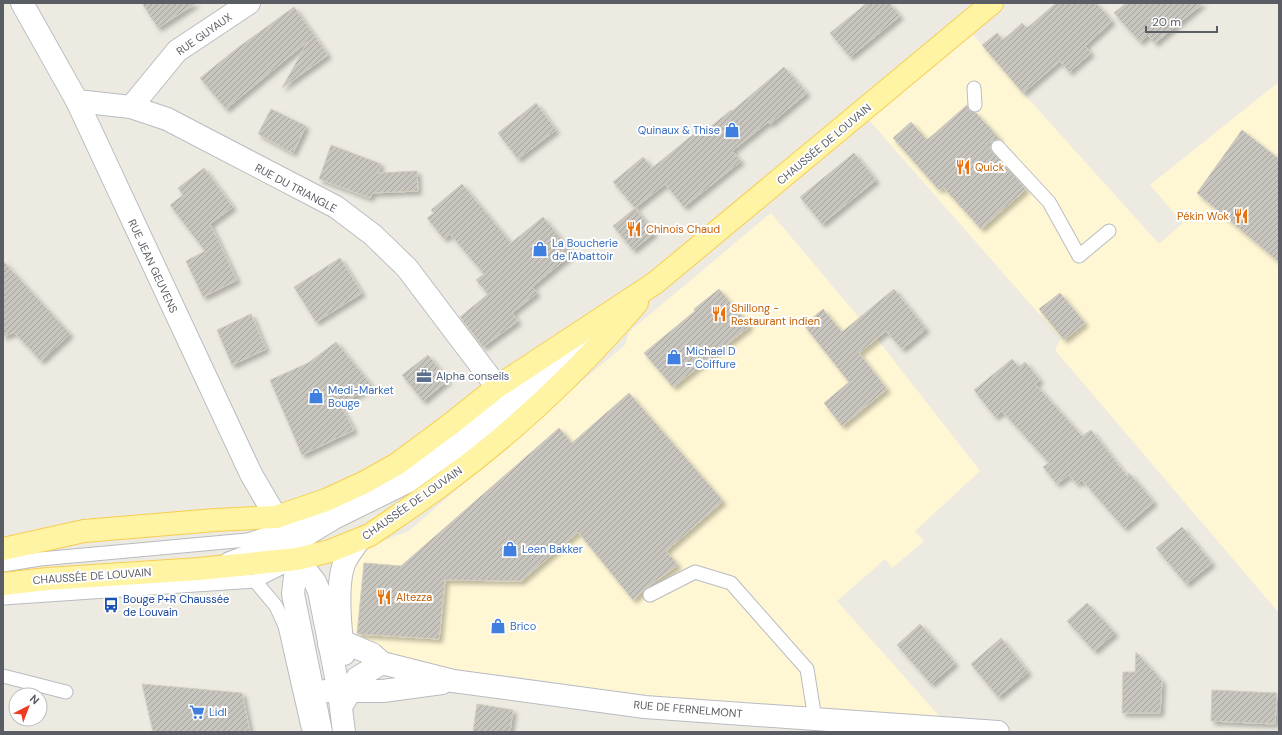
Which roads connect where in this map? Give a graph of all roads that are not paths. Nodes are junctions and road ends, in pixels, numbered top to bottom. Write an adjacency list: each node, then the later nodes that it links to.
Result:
1 (22, 3): 5 (street, RUE JEAN GEUVENS)
2 (249, 3): 7 (street, RUE GUYAUX)
3 (992, 3): 10 (main road, CHAUSSÉE DE LOUVAIN)
4 (974, 88): 6 (lane)
5 (78, 102): 7 (street, RUE DU TRIANGLE); 12 (street, RUE JEAN GEUVENS)
6 (975, 105)
7 (131, 107): 11 (street, RUE DU TRIANGLE)
8 (998, 147): 9 (lane)
9 (1109, 231)
10 (655, 283): 11 (main road, CHAUSSÉE DE LOUVAIN); 12 (lane, CHAUSSÉE DE LOUVAIN); 13 (main road, CHAUSSÉE DE LOUVAIN); 15 (street)
11 (497, 386): 12 (main road, CHAUSSÉE DE LOUVAIN)
12 (279, 523): 14 (main road, CHAUSSÉE DE LOUVAIN); 15 (street, RUE JEAN GEUVENS); 16 (lane, CHAUSSÉE DE LOUVAIN); 17 (street)
13 (359, 540): 15 (main road, CHAUSSÉE DE LOUVAIN); 23 (street)
14 (3, 549)
15 (297, 559): 17 (main road, CHAUSSÉE DE LOUVAIN); 18 (lane); 22 (street); 23 (street, RUE JEAN GEUVENS)
16 (3, 565)
17 (219, 567): 19 (main road, CHAUSSÉE DE LOUVAIN)
18 (255, 581): 21 (lane); 30 (lane)
19 (3, 584)
20 (650, 596): 29 (lane)
21 (3, 598)
22 (298, 615): 28 (street); 31 (street)
23 (335, 642): 24 (street); 28 (street)
24 (382, 663): 26 (street, RUE DE FERNELMONT); 28 (street)
25 (3, 676): 27 (lane)
26 (453, 681): 28 (street); 29 (street, RUE DE FERNELMONT)
27 (66, 692)
28 (343, 697): 32 (street); 33 (street); 34 (street)
29 (815, 719): 35 (street, RUE DE FERNELMONT)
30 (311, 732)
31 (321, 732)
32 (332, 732)
33 (344, 732)
34 (356, 732)
35 (998, 732)

